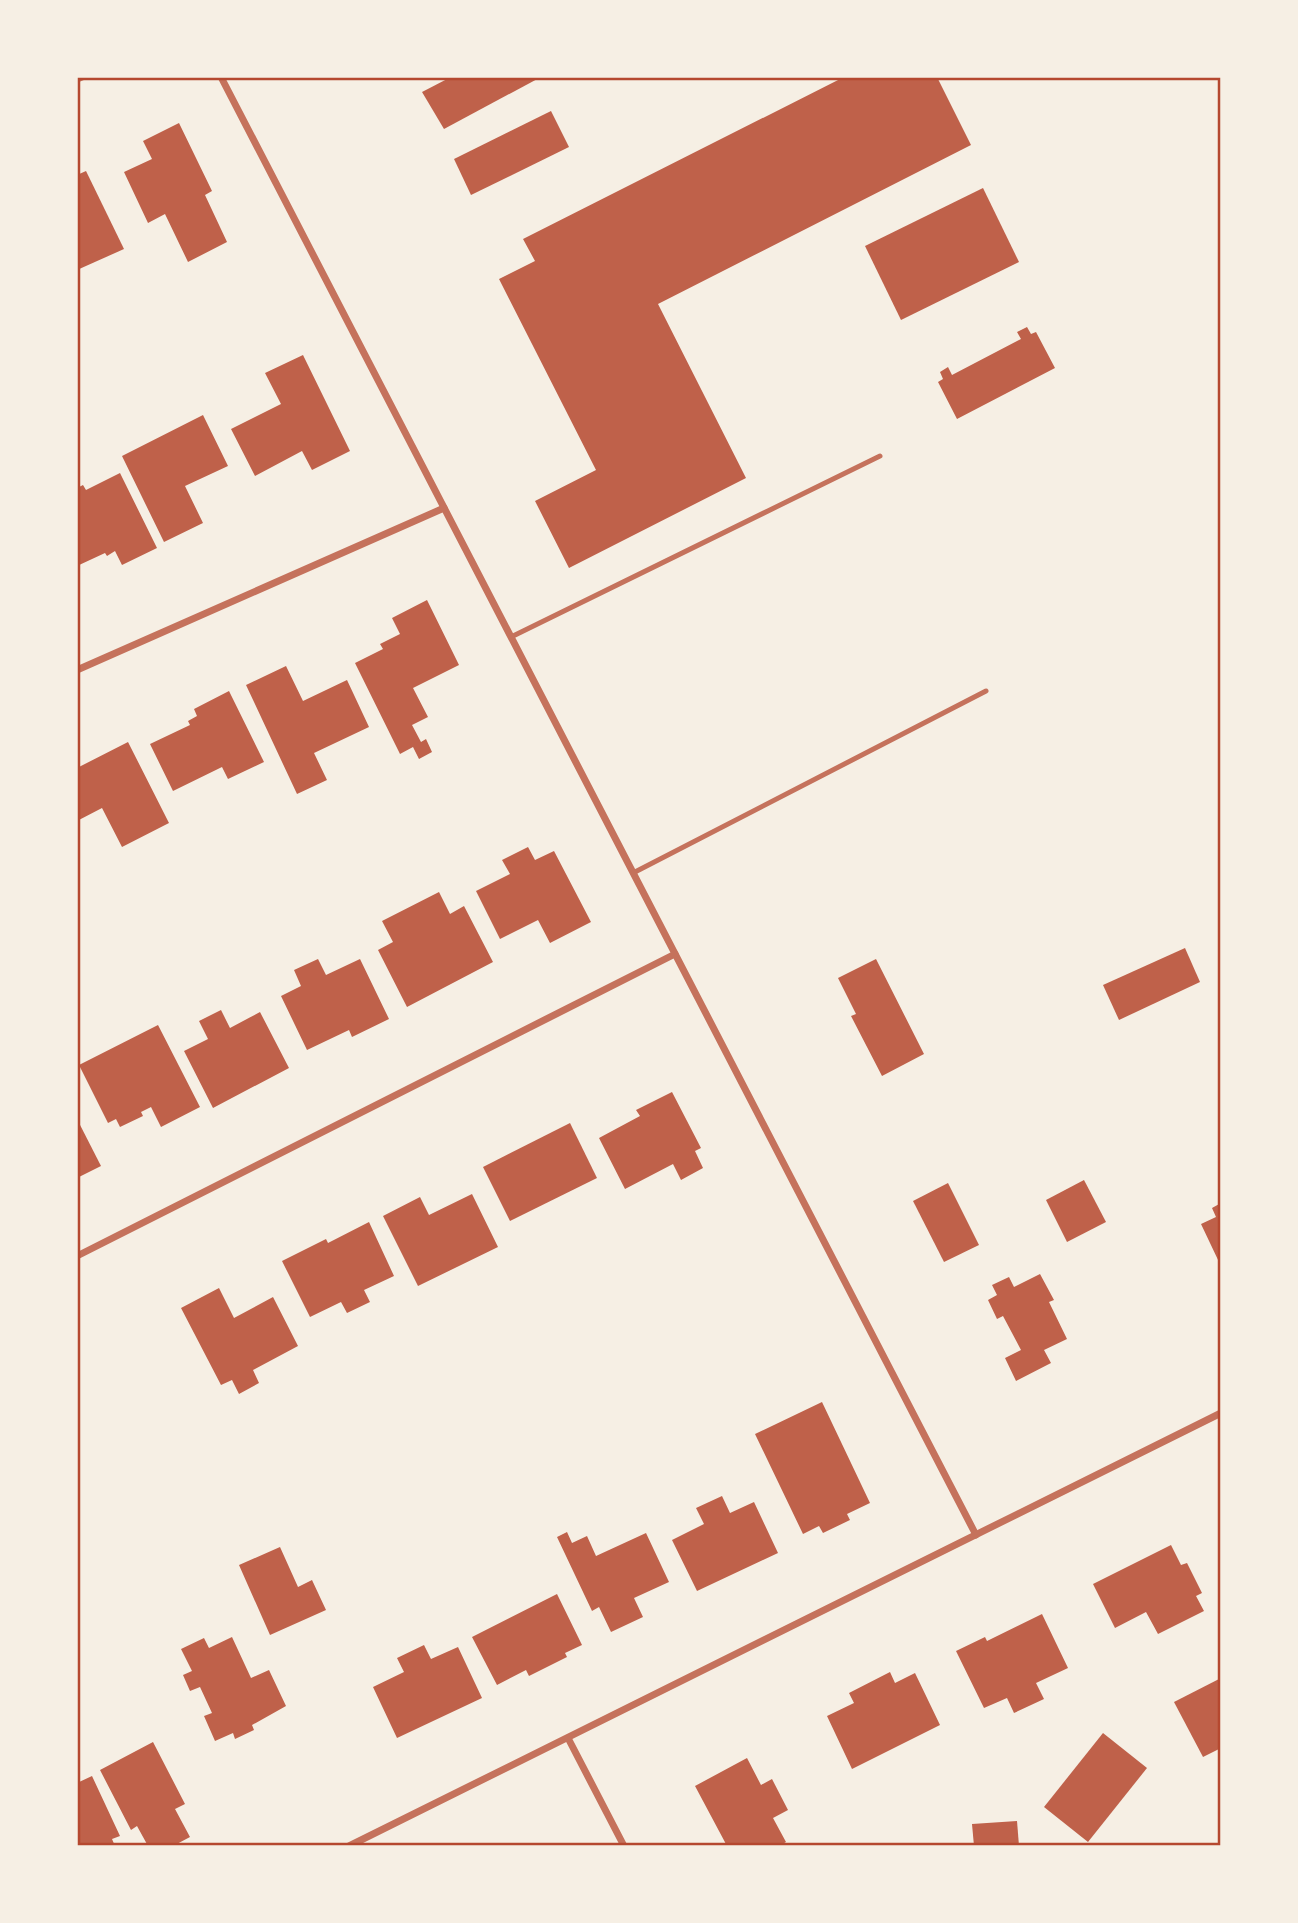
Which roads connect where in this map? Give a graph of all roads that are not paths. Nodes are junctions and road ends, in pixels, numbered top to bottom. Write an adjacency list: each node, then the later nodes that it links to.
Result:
1 (222, 77): 3 (street)
2 (880, 456): 4 (lane)
3 (444, 508): 4 (street); 5 (street)
4 (511, 637): 7 (street)
5 (77, 670)
6 (986, 691): 7 (lane)
7 (633, 873): 8 (street)
8 (675, 954): 9 (street); 11 (street)
9 (77, 1256)
10 (1221, 1413): 11 (street)
11 (976, 1535): 12 (street)
12 (568, 1738): 13 (street); 14 (street)
13 (349, 1846)
14 (624, 1846)

